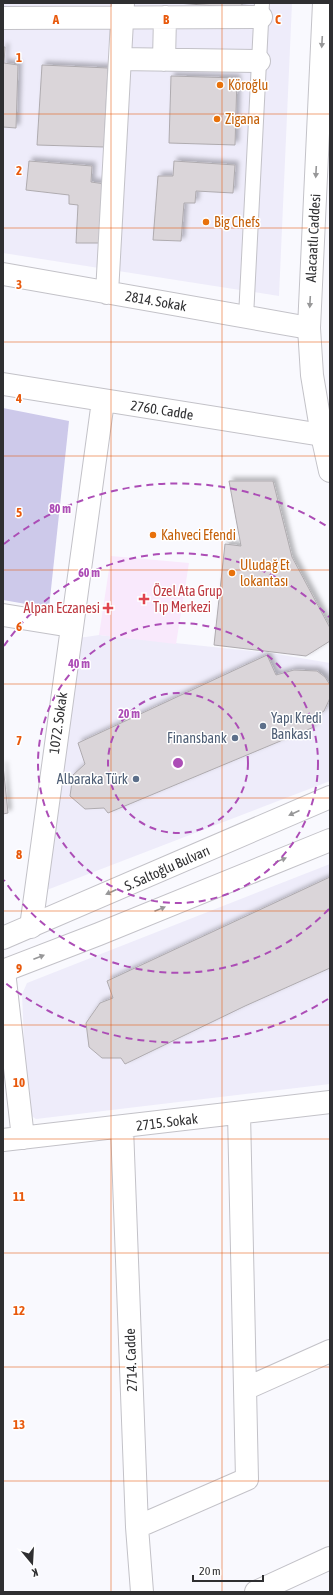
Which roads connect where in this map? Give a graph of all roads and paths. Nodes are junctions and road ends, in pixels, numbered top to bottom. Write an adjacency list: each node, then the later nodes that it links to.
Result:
1 (324, 3): 12 (street, Alacaatlı Caddesi, one-way to 12)
2 (123, 10): 4 (street); 5 (street); 6 (street)
3 (261, 10): 4 (street); 8 (lane)
4 (165, 17): 7 (street)
5 (3, 18)
6 (120, 59): 7 (street); 10 (street)
7 (164, 60): 8 (street)
8 (259, 61): 11 (lane)
9 (3, 274): 10 (street, 2814. Sokak)
10 (107, 292): 11 (street, 2814. Sokak)
11 (246, 317): 12 (street, 2814. Sokak)
12 (309, 328): 15 (street, Alacaatlı Caddesi)
13 (3, 384): 14 (street, 2760. Cadde)
14 (103, 401): 15 (street, 2760. Cadde); 18 (street, 1072. Sokak)
15 (322, 435): 16 (street, Alacaatlı Caddesi)
16 (330, 471)
17 (3, 615): 18 (street)
18 (71, 626): 21 (street, 1072. Sokak)
19 (330, 797): 21 (street, S. Saltoğlu Bulvarı, one-way to 21)
20 (330, 840): 23 (street, one-way to 20)
21 (31, 927): 22 (street, S. Saltoğlu Bulvarı)
22 (3, 938)
23 (3, 971): 27 (street)
24 (330, 1102): 25 (street, 2715. Sokak)
25 (239, 1113): 26 (street, 2715. Sokak); 29 (street)
26 (122, 1127): 27 (street, 2715. Sokak); 30 (street, 2714. Cadde)
27 (13, 1139)
28 (330, 1351): 29 (street)
29 (245, 1389): 30 (street)
30 (137, 1527): 32 (street, 2714. Cadde)
31 (330, 1558): 33 (street)
32 (142, 1592)
33 (256, 1592)

